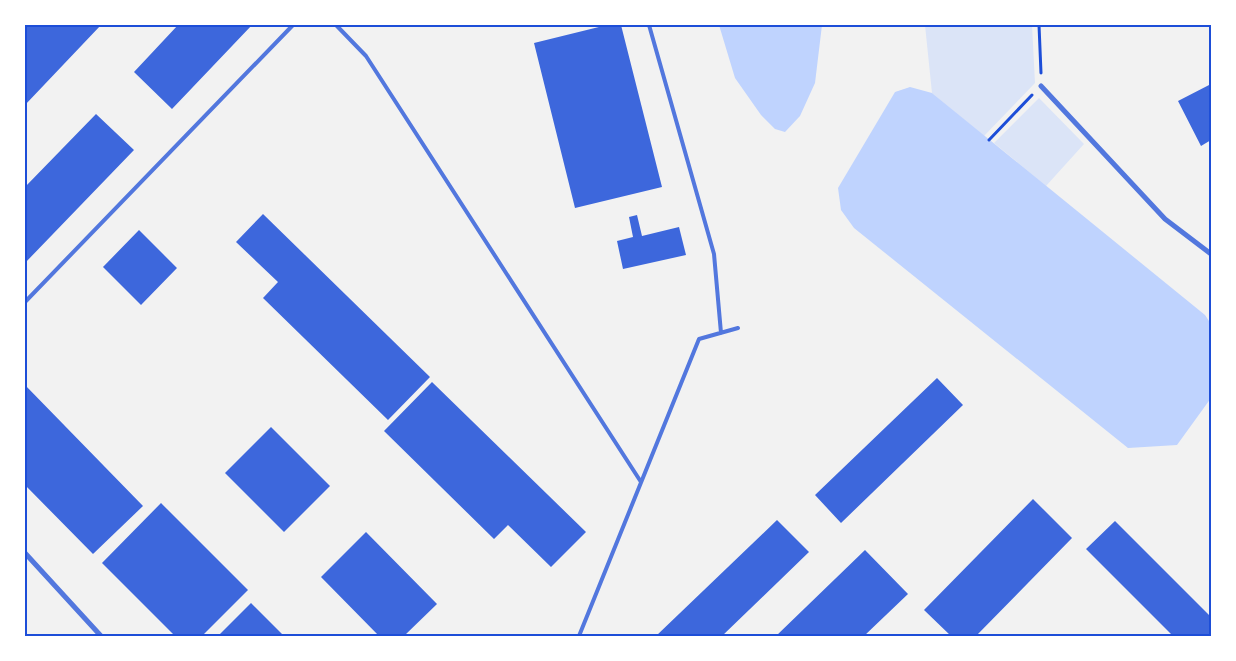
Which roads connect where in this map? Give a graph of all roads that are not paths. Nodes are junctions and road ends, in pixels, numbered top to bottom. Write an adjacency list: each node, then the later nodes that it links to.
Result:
1 (293, 25): 6 (lane)
2 (336, 25): 9 (lane)
3 (649, 25): 8 (lane)
4 (1041, 86): 5 (street)
5 (1211, 254)
6 (25, 302)
7 (738, 328): 8 (lane)
8 (721, 333): 9 (lane)
9 (641, 482): 12 (lane)
10 (25, 553): 11 (street)
11 (101, 636)
12 (578, 636)

